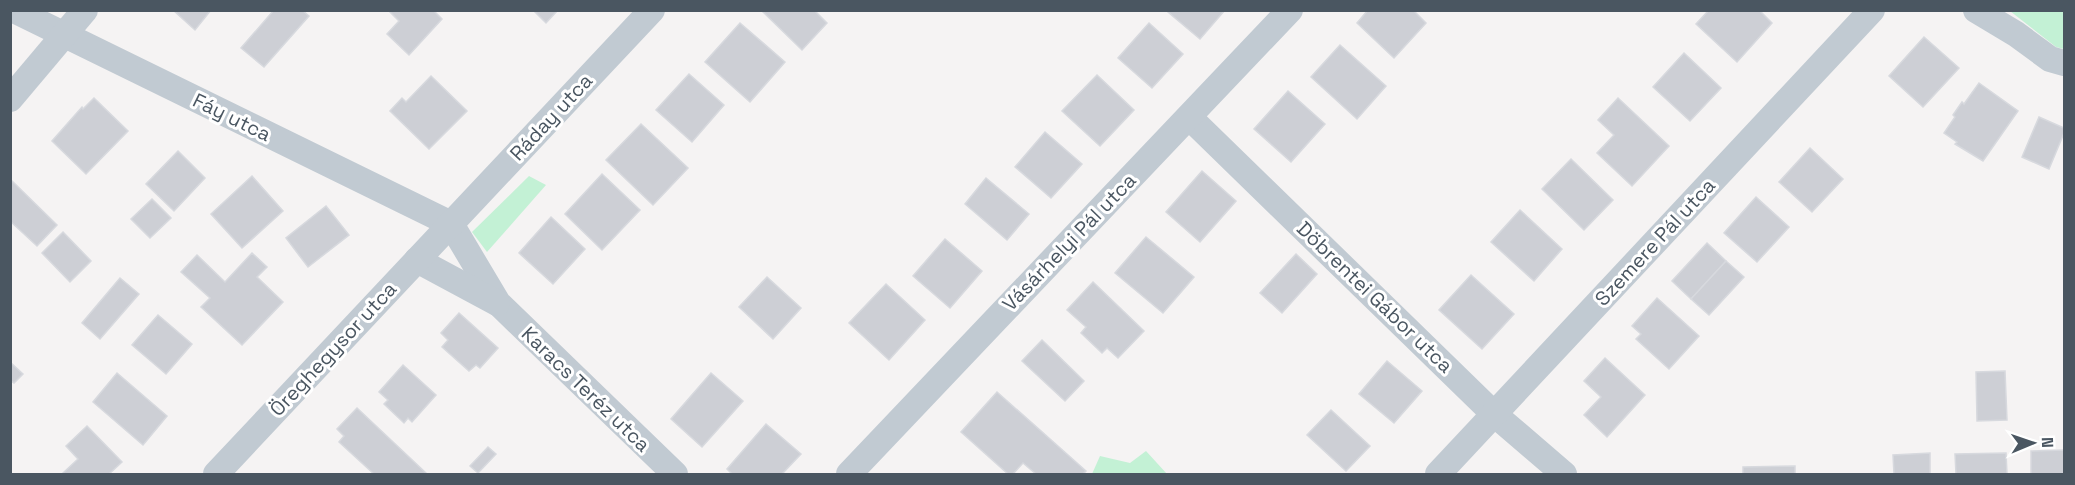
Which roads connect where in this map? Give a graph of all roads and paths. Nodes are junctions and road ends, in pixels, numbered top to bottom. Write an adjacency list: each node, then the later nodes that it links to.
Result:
1 (14, 10): 7 (street, Fáy utca)
2 (85, 10): 7 (street)
3 (651, 10): 11 (street, Ráday utca)
4 (1290, 10): 10 (street, Vásárhelyi Pál utca)
5 (1872, 10): 14 (street, Szemere Pál utca)
6 (1977, 10): 8 (street)
7 (64, 35): 9 (street); 11 (street, Fáy utca)
8 (2064, 63)
9 (10, 99)
10 (1189, 117): 14 (street, Döbrentei Gábor utca); 17 (street, Vásárhelyi Pál utca)
11 (450, 224): 12 (street, Öreghegysor utca); 13 (street, Karacs Teréz utca)
12 (417, 260): 13 (street, Karacs Teréz utca); 15 (street, Öreghegysor utca)
13 (498, 303): 16 (street, Karacs Teréz utca)
14 (1494, 414): 18 (street, Szemere Pál utca); 19 (street, Döbrentei Gábor utca)
15 (216, 474)
16 (675, 474)
17 (849, 474)
18 (1438, 474)
19 (1564, 474)

